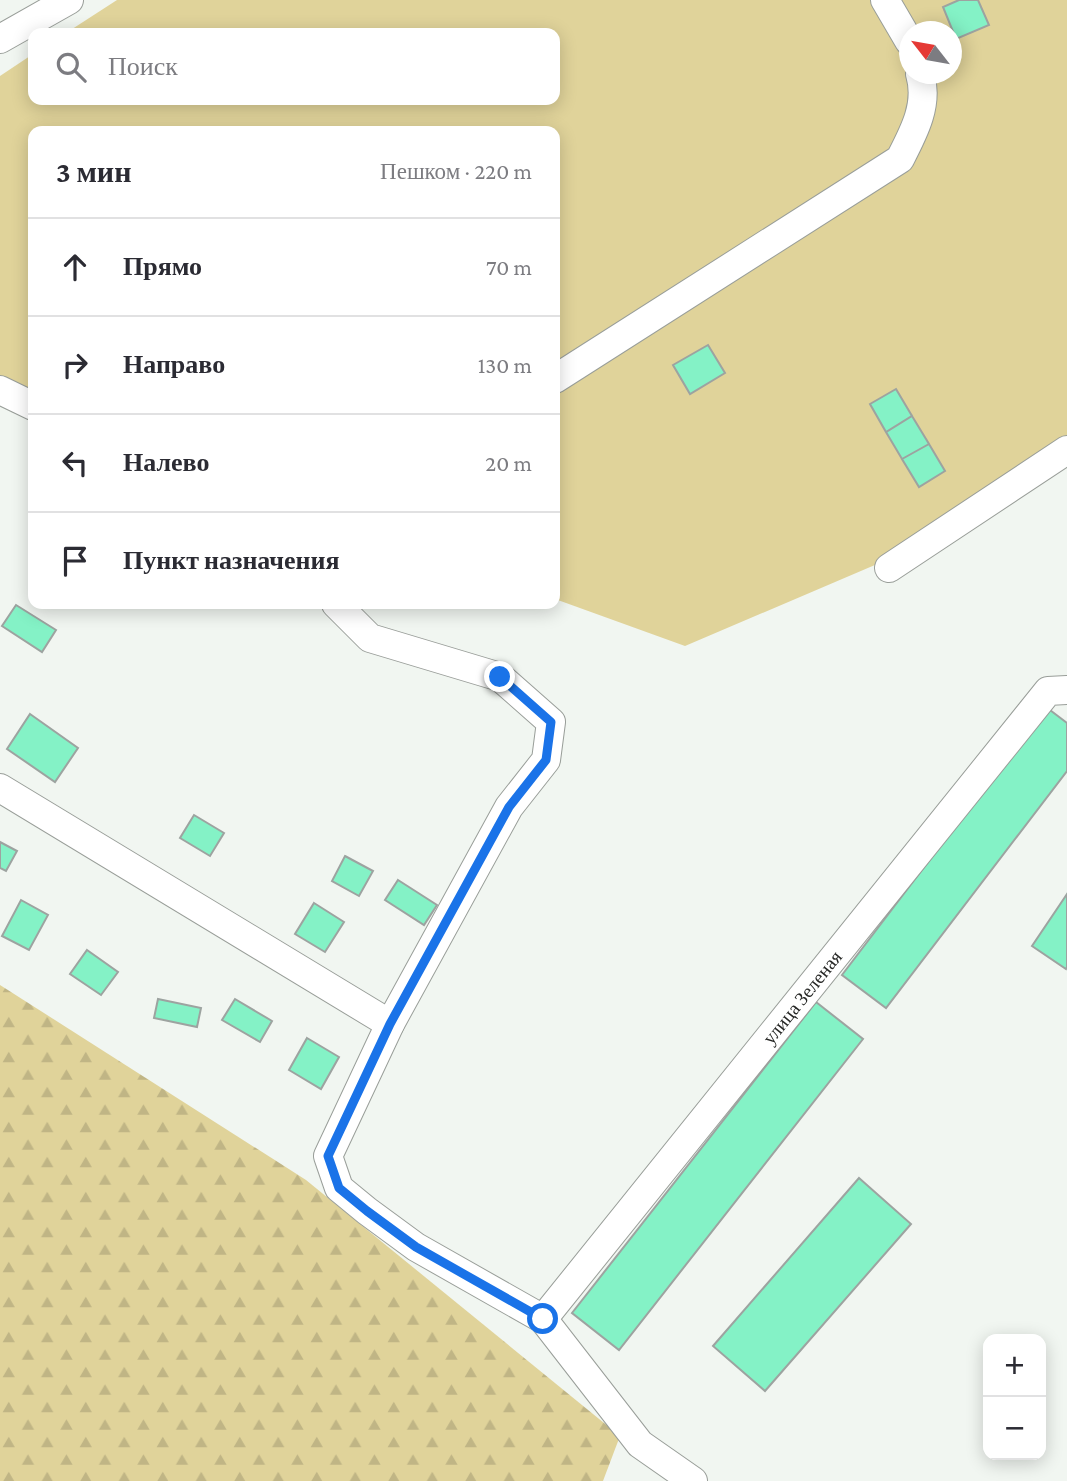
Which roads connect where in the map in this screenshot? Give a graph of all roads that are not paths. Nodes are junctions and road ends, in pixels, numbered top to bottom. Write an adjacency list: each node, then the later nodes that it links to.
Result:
1 (69, 0): 4 (street)
2 (885, 0): 3 (street)
3 (899, 24)
4 (0, 39)
5 (924, 84): 6 (street)
6 (560, 376)
7 (0, 390): 8 (street)
8 (28, 404)
9 (1067, 450): 10 (street)
10 (889, 568)
11 (341, 609): 14 (street)
12 (1067, 690): 15 (street, улица Зеленая)
13 (0, 788): 14 (street)
14 (390, 1024): 15 (street)
15 (543, 1319): 16 (street)
16 (693, 1481)

